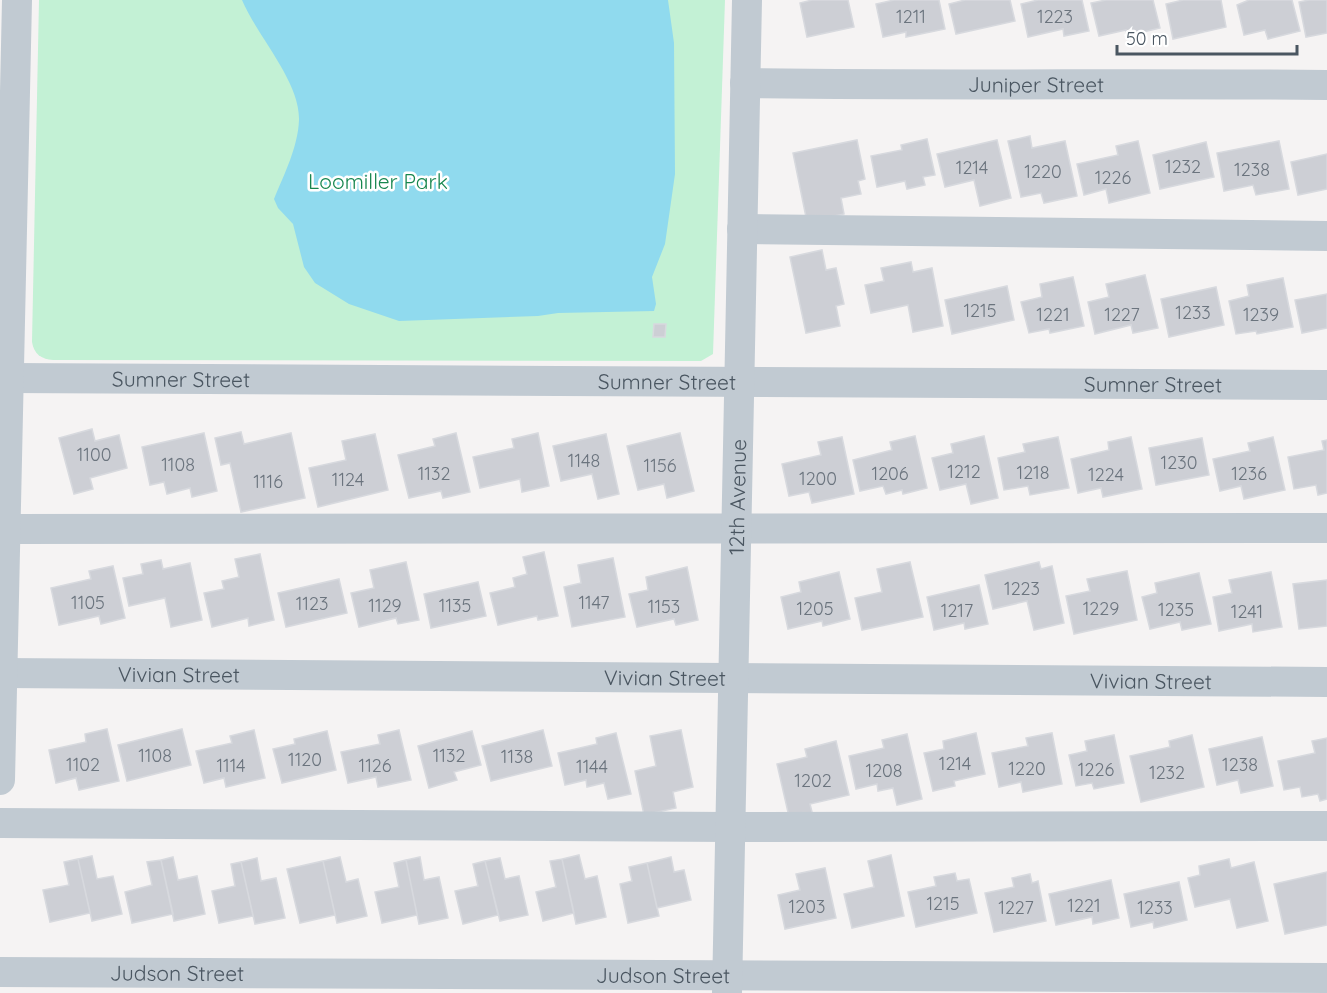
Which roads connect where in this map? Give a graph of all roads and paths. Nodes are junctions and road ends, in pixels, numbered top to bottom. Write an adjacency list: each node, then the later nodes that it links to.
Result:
1 (17, 0): 7 (street)
2 (747, 0): 3 (street, 12th Avenue)
3 (746, 83): 4 (street, Juniper Street); 5 (street, 12th Avenue)
4 (1327, 85)
5 (742, 229): 6 (street); 8 (street, 12th Avenue)
6 (1327, 236)
7 (9, 378): 8 (street, Sumner Street); 10 (street)
8 (739, 381): 9 (street, Sumner Street); 11 (street, 12th Avenue)
9 (1327, 385)
10 (4, 435): 13 (street)
11 (736, 528): 12 (street); 13 (street); 15 (street, 12th Avenue)
12 (1327, 528)
13 (6, 529): 14 (street)
14 (2, 674): 15 (street, Vivian Street); 17 (street)
15 (733, 678): 16 (street, Vivian Street); 19 (street, 12th Avenue)
16 (1327, 682)
17 (0, 780)
18 (0, 823): 19 (street)
19 (730, 826): 20 (street); 23 (street, 12th Avenue)
20 (1327, 826)
21 (0, 972): 23 (street, Judson Street)
22 (1327, 978): 23 (street, Judson Street)
23 (727, 984)

